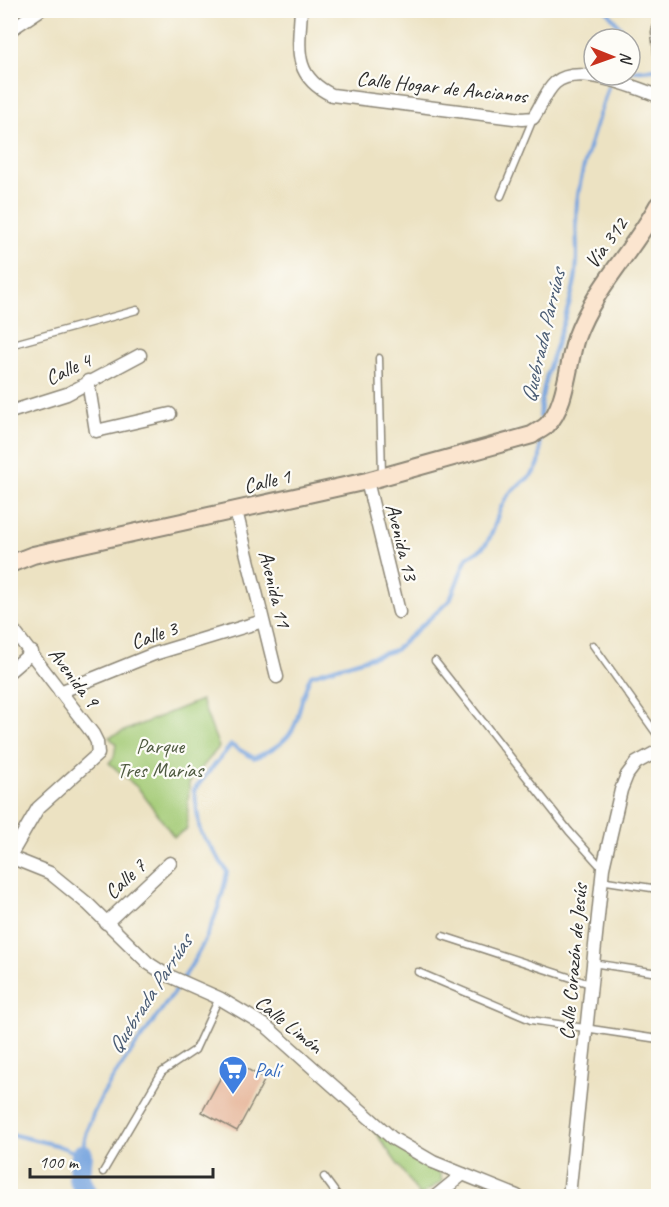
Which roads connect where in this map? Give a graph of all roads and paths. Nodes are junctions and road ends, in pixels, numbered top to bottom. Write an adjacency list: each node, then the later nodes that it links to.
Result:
1 (40, 10): 4 (street)
2 (301, 10): 7 (street, Calle Hogar de Ancianos)
3 (658, 21): 5 (lane)
4 (10, 30)
5 (658, 61)
6 (658, 96): 7 (street, Calle Hogar de Ancianos)
7 (533, 118): 8 (lane)
8 (501, 196)
9 (658, 205): 17 (street, Vía 312)
10 (137, 310): 11 (lane)
11 (10, 345)
12 (140, 355): 14 (street, Calle 4)
13 (380, 358): 18 (lane)
14 (88, 381): 15 (street, Calle 4); 16 (street)
15 (10, 412)
16 (170, 414)
17 (532, 435): 18 (street, Calle 1)
18 (374, 479): 19 (street, Calle 1); 21 (street, Avenida 13)
19 (236, 511): 20 (street, Calle 1); 22 (street, Avenida 11)
20 (10, 564)
21 (399, 612)
22 (263, 621): 28 (street, Avenida 11); 29 (street, Calle 3)
23 (10, 626): 25 (street, Avenida 9)
24 (593, 645): 30 (lane)
25 (32, 652): 27 (street); 29 (street, Avenida 9)
26 (435, 661): 34 (lane)
27 (10, 671)
28 (277, 677)
29 (60, 692): 32 (street, Avenida 9)
30 (658, 736)
31 (658, 751): 34 (street, Calle Corazón de Jesús)
32 (10, 856): 36 (street, Calle Limón)
33 (170, 863): 36 (street, Calle 7)
34 (601, 874): 35 (lane); 38 (street, Calle Corazón de Jesús)
35 (658, 889)
36 (106, 923): 42 (street, Calle Limón)
37 (443, 936): 41 (lane)
38 (592, 963): 40 (lane); 41 (street, Calle Corazón de Jesús)
39 (418, 972): 43 (lane)
40 (658, 973)
41 (590, 984): 43 (street, Calle Corazón de Jesús)
42 (219, 998): 45 (lane); 46 (street, Calle Limón)
43 (587, 1028): 44 (lane); 52 (street, Calle Corazón de Jesús)
44 (658, 1039)
45 (103, 1172)
46 (463, 1174): 48 (street, Calle Limón); 50 (street)
47 (324, 1178): 49 (lane)
48 (497, 1193): 51 (street, Calle Limón)
49 (338, 1197)
50 (436, 1197)
51 (517, 1197)
52 (569, 1197)

